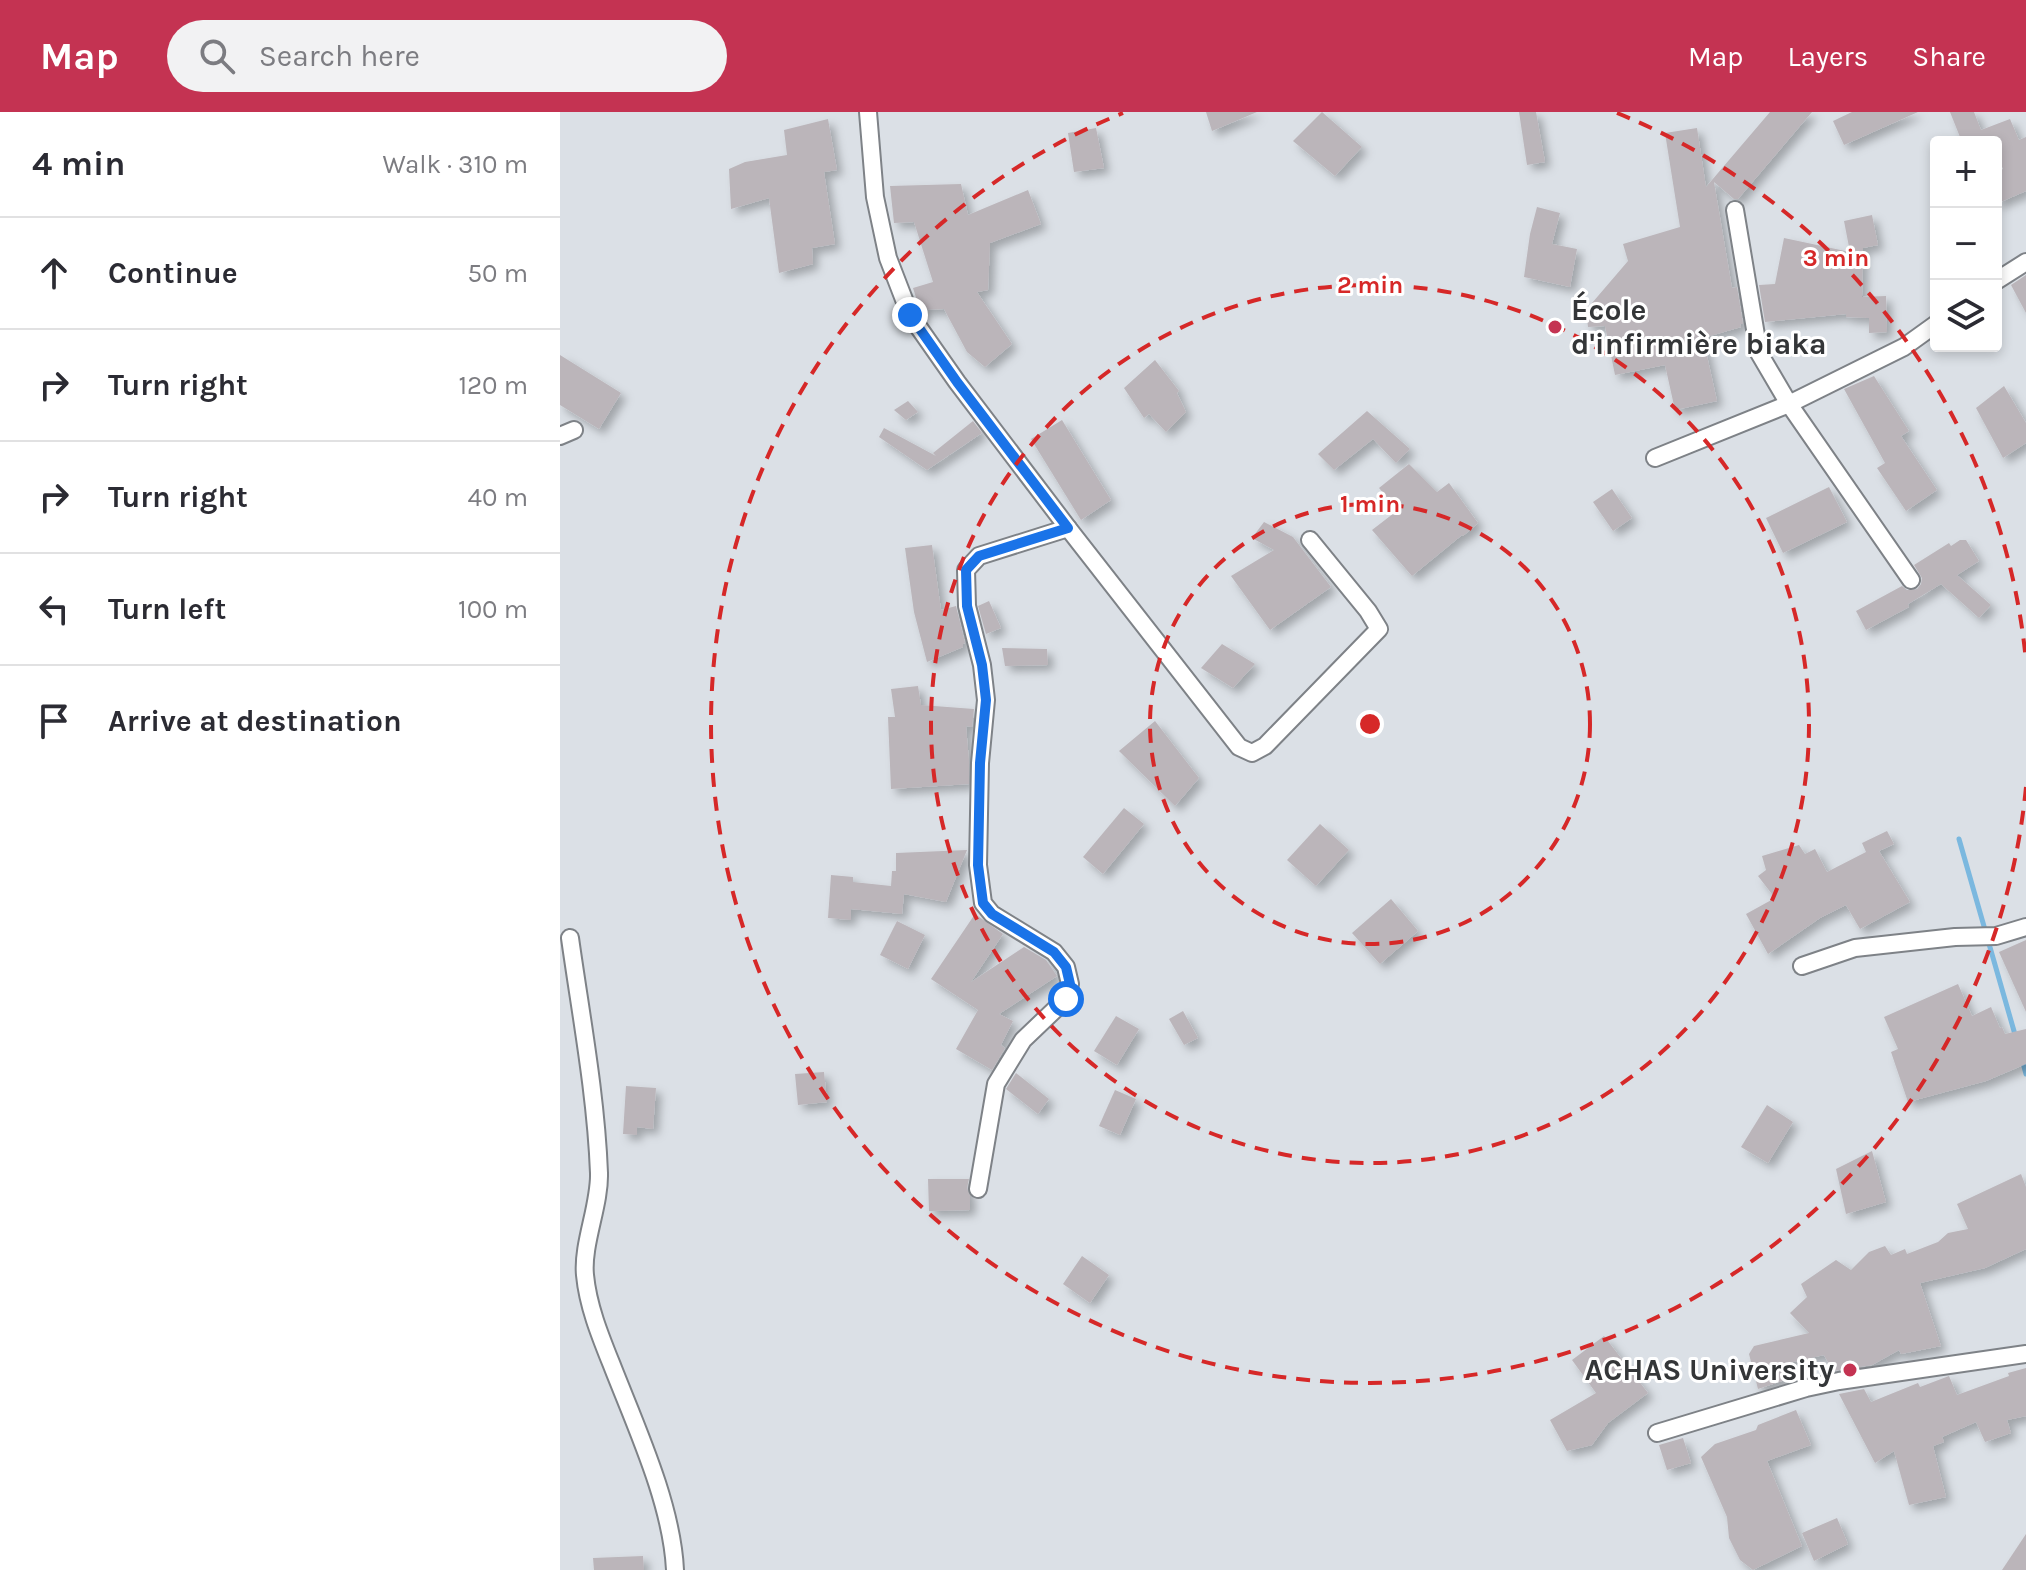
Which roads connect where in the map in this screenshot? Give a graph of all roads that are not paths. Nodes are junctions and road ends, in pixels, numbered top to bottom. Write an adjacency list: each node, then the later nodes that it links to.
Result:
1 (868, 112): 8 (street)
2 (1735, 210): 6 (street)
3 (2026, 262): 4 (street)
4 (1998, 280)
5 (1930, 328): 6 (street)
6 (1789, 404): 7 (street); 10 (street)
7 (1655, 458)
8 (1068, 528): 9 (street); 14 (street)
9 (1310, 540)
10 (1911, 580)
11 (2026, 927): 13 (street)
12 (570, 938): 17 (street)
13 (1802, 966)
14 (978, 1189)
15 (2026, 1354): 16 (street)
16 (1657, 1433)
17 (675, 1570)

